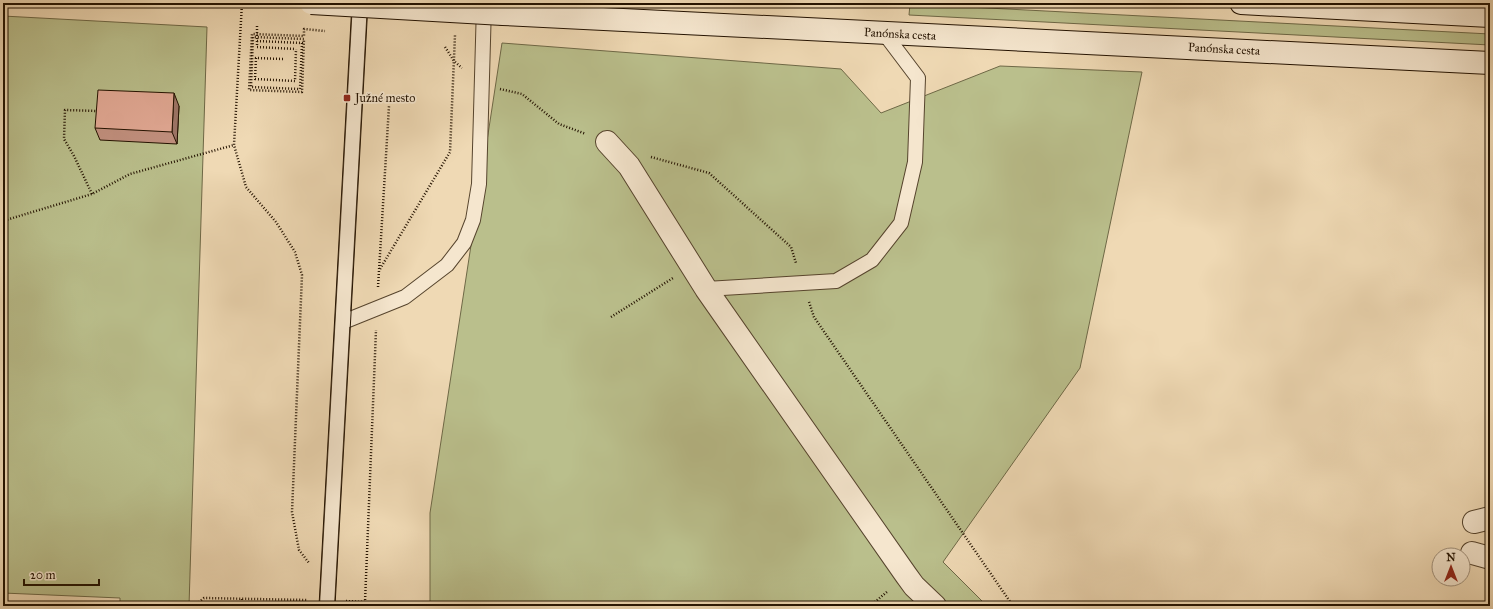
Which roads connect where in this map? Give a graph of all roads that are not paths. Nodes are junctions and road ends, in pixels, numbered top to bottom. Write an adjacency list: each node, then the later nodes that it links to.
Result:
1 (311, 3): 6 (main road, Panónska cesta, bridge)
2 (360, 3): 10 (lane)
3 (484, 3): 10 (lane)
4 (1241, 3): 5 (main road)
5 (1490, 16)
6 (884, 33): 7 (main road, Panónska cesta); 9 (lane)
7 (1490, 63)
8 (607, 142): 9 (main road)
9 (706, 290): 12 (main road)
10 (343, 322): 11 (lane)
11 (328, 599)
12 (935, 606)

